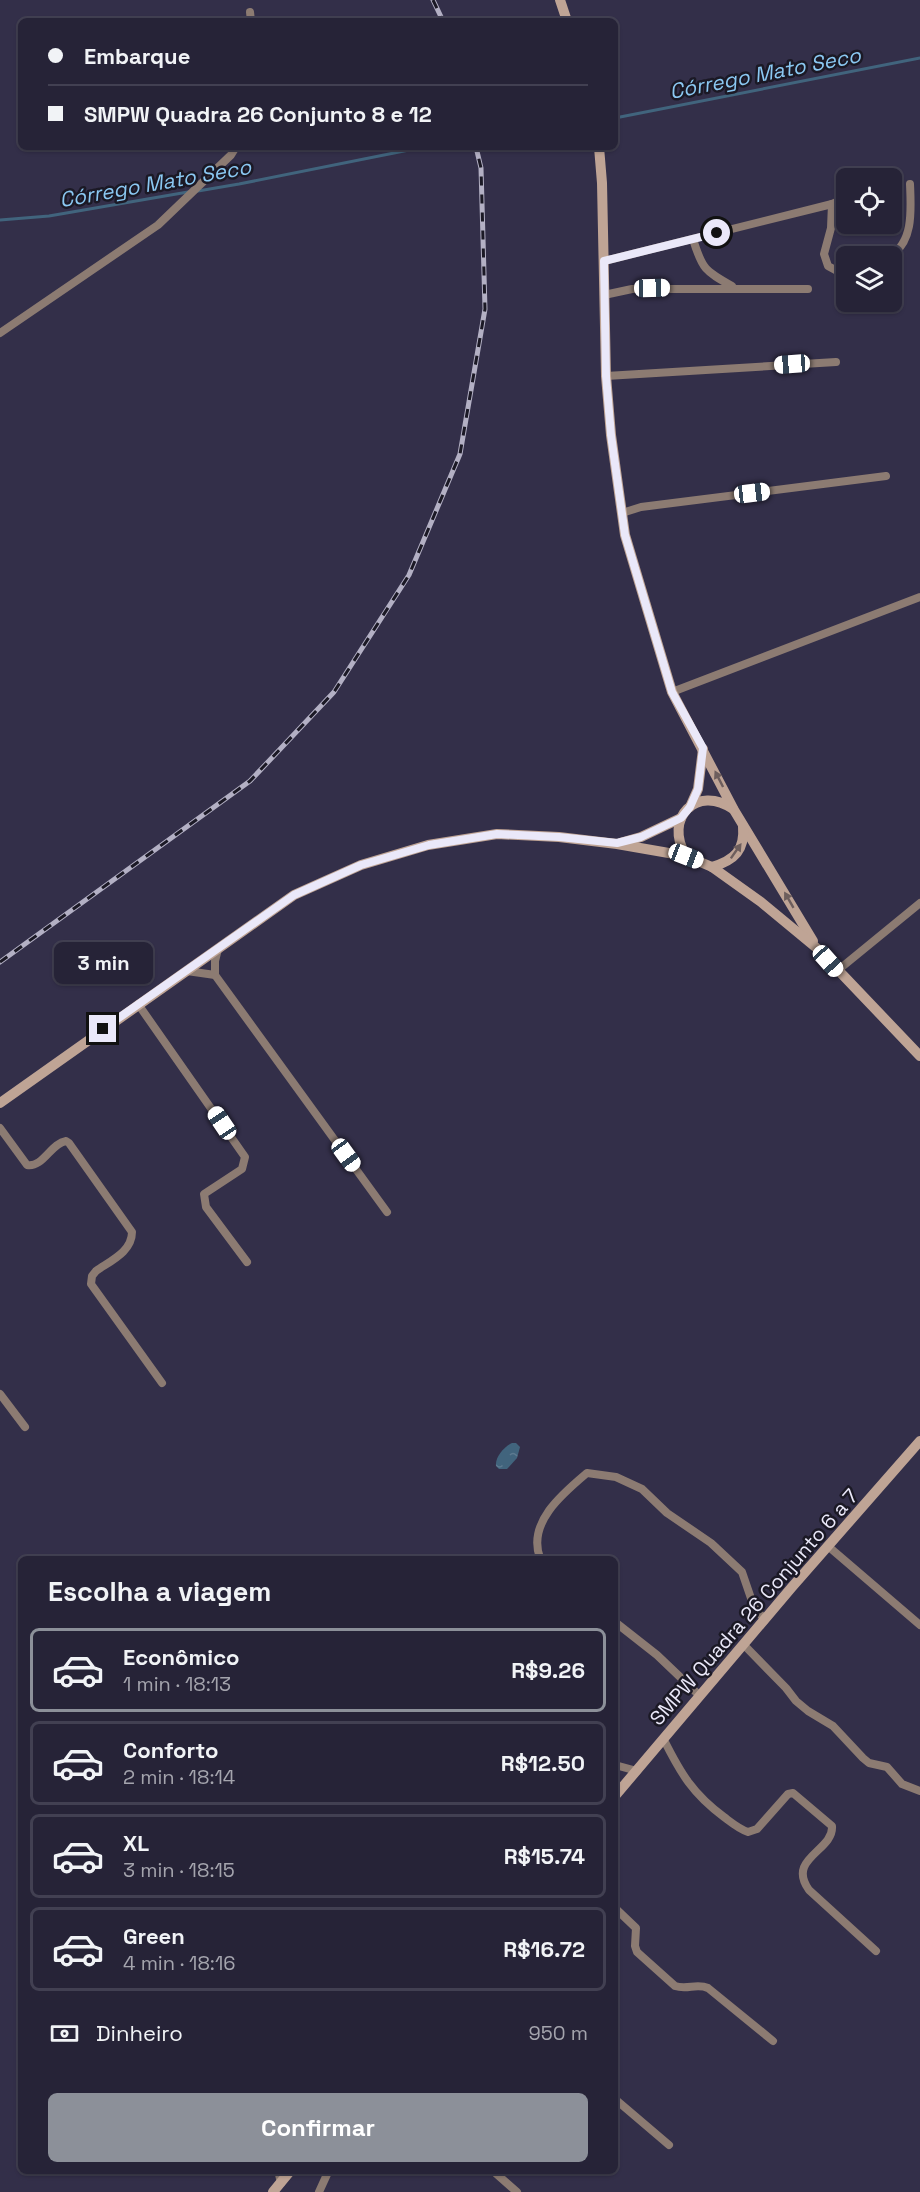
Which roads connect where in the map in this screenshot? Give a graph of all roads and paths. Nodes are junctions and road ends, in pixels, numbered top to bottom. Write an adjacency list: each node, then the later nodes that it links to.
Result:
1 (560, 0): 4 (street)
2 (250, 12): 3 (street)
3 (251, 18)
4 (566, 18)
5 (234, 150): 17 (street)
6 (598, 150): 12 (street)
7 (910, 184): 11 (street)
8 (836, 202): 10 (street)
9 (836, 211): 13 (street)
10 (693, 239): 12 (street); 14 (street)
11 (900, 246)
12 (604, 261): 16 (street)
13 (836, 270)
14 (734, 287): 15 (street); 16 (street)
15 (808, 289)
16 (604, 295): 19 (street)
17 (0, 333)
18 (836, 362): 19 (street)
19 (606, 376): 21 (street)
20 (886, 476): 21 (street)
21 (622, 513): 23 (street)
22 (920, 597): 23 (street)
23 (672, 692): 24 (street)
24 (703, 748): 25 (street); 26 (street, one-way to 24)
25 (690, 807): 26 (street); 27 (street)
26 (734, 810): 28 (street)
27 (681, 818): 29 (street); 30 (street)
28 (742, 823): 31 (street, one-way to 28); 34 (street, one-way to 28)
29 (617, 843): 30 (street); 33 (street)
30 (686, 856): 31 (street)
31 (712, 867): 34 (street)
32 (920, 903): 36 (street)
33 (219, 947): 35 (street); 37 (street)
34 (819, 950): 36 (street)
35 (185, 971): 37 (street); 38 (street)
36 (837, 971): 39 (street)
37 (215, 975): 42 (street)
38 (138, 1004): 40 (street); 43 (street)
39 (920, 1056)
40 (0, 1103)
41 (0, 1128): 44 (street)
42 (387, 1212)
43 (246, 1262)
44 (162, 1383)
45 (0, 1394): 46 (street)
46 (25, 1427)
47 (920, 1441): 48 (street, SMPW Quadra 26 Conjunto 6 a 7)
48 (829, 1547): 50 (street, SMPW Quadra 26 Conjunto 6 a 7); 52 (street)
49 (539, 1556): 50 (street)
50 (765, 1620): 53 (street, SMPW Quadra 26 Conjunto 6 a 7)
51 (618, 1624): 54 (street)
52 (920, 1624)
53 (744, 1645): 54 (street, SMPW Quadra 26 Conjunto 6 a 7); 58 (street)
54 (700, 1696): 55 (street, SMPW Quadra 26 Conjunto 6 a 7)
55 (664, 1740): 57 (street, SMPW Quadra 26 Conjunto 6 a 7); 61 (street)
56 (618, 1766): 57 (street)
57 (637, 1771): 59 (street, SMPW Quadra 26 Conjunto 6 a 7)
58 (920, 1791)
59 (618, 1793)
60 (618, 1911): 62 (street)
61 (876, 1951)
62 (773, 2041)
63 (618, 2102): 64 (street)
64 (669, 2145)
65 (279, 2174): 69 (street)
66 (288, 2174): 69 (street)
67 (327, 2174): 71 (street)
68 (497, 2174): 72 (street)
69 (281, 2183): 70 (street)
70 (273, 2192)
71 (319, 2192)
72 (518, 2192)

